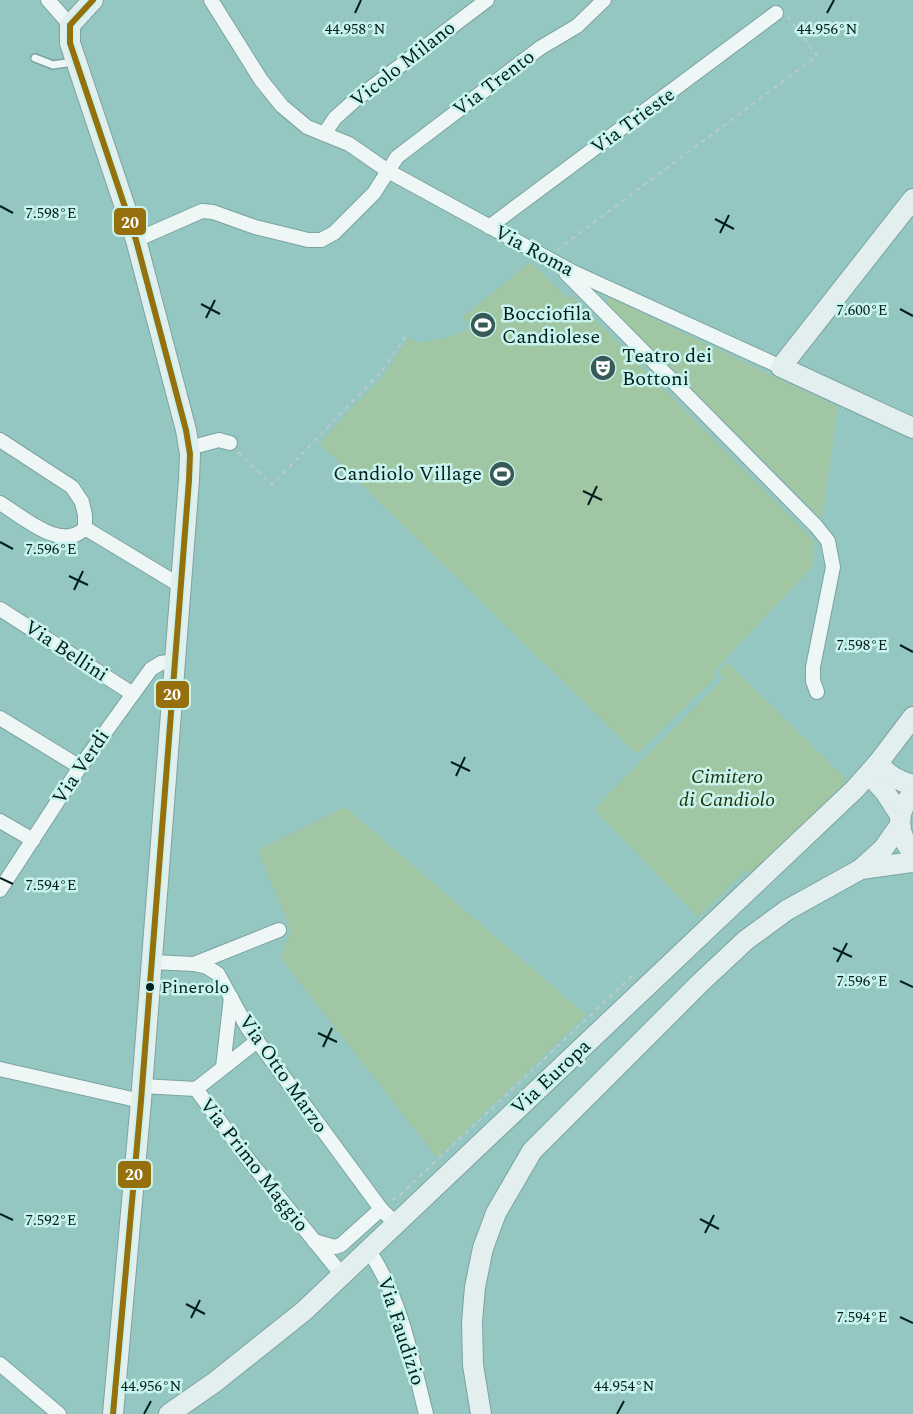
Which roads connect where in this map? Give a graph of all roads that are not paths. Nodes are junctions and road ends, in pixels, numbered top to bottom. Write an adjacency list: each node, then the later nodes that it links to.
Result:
1 (48, 0): 7 (street)
2 (93, 0): 7 (main road)
3 (211, 0): 10 (street, Via Roma)
4 (487, 0): 10 (street, Vicolo Milano)
5 (604, 0): 11 (street, Via Trento)
6 (779, 11): 13 (street, Via Trieste)
7 (70, 25): 9 (main road)
8 (35, 58): 9 (lane)
9 (75, 62): 14 (main road)
10 (324, 134): 11 (street, Via Roma)
11 (388, 171): 13 (street, Via Roma); 14 (street, Via Trento)
12 (913, 199): 16 (main road)
13 (489, 226): 15 (street, Via Roma)
14 (136, 240): 20 (main road)
15 (553, 262): 16 (street, Via Roma); 26 (street)
16 (781, 367): 17 (main road, Via Roma)
17 (913, 428)
18 (0, 440): 22 (street)
19 (230, 443): 20 (street)
20 (189, 448): 23 (main road)
21 (0, 503): 22 (street)
22 (85, 528): 23 (street)
23 (181, 586): 25 (main road)
24 (0, 609): 27 (street, Via Bellini)
25 (175, 661): 27 (street, Via Verdi); 42 (main road)
26 (817, 692)
27 (133, 694): 30 (street, Via Verdi)
28 (913, 717): 31 (main road, Via Europa)
29 (0, 718): 30 (street)
30 (80, 767): 36 (street, Via Verdi)
31 (873, 769): 32 (main road); 34 (main road); 51 (main road, Via Europa)
32 (913, 785)
33 (913, 794): 34 (main road)
34 (900, 820): 37 (main road); 39 (main road)
35 (0, 821): 36 (street)
36 (33, 840): 40 (street, Via Verdi)
37 (913, 852)
38 (913, 862): 39 (main road)
39 (861, 869): 60 (main road)
40 (0, 890)
41 (279, 930): 43 (street)
42 (152, 962): 43 (street, Via Otto Marzo); 49 (main road)
43 (194, 964): 44 (street, Via Otto Marzo)
44 (231, 997): 45 (street, Via Otto Marzo); 46 (street, Via Primo Maggio)
45 (257, 1041): 46 (street, Via Primo Maggio); 50 (street, Via Otto Marzo)
46 (223, 1067): 48 (street, Via Primo Maggio)
47 (0, 1070): 49 (street, Via Primo Maggio)
48 (196, 1089): 49 (street, Via Primo Maggio); 52 (street, Via Primo Maggio)
49 (142, 1094): 57 (main road)
50 (386, 1205): 51 (street, Via Otto Marzo); 52 (street, Via Primo Maggio)
51 (396, 1224): 53 (main road, Via Europa)
52 (312, 1240): 54 (street, Via Primo Maggio)
53 (369, 1251): 54 (main road, Via Europa); 59 (street, Via Faudizio)
54 (342, 1275): 58 (main road, Via Europa)
55 (0, 1364): 56 (street)
56 (59, 1414)
57 (113, 1414)
58 (169, 1414)
59 (426, 1414)
60 (481, 1414)

